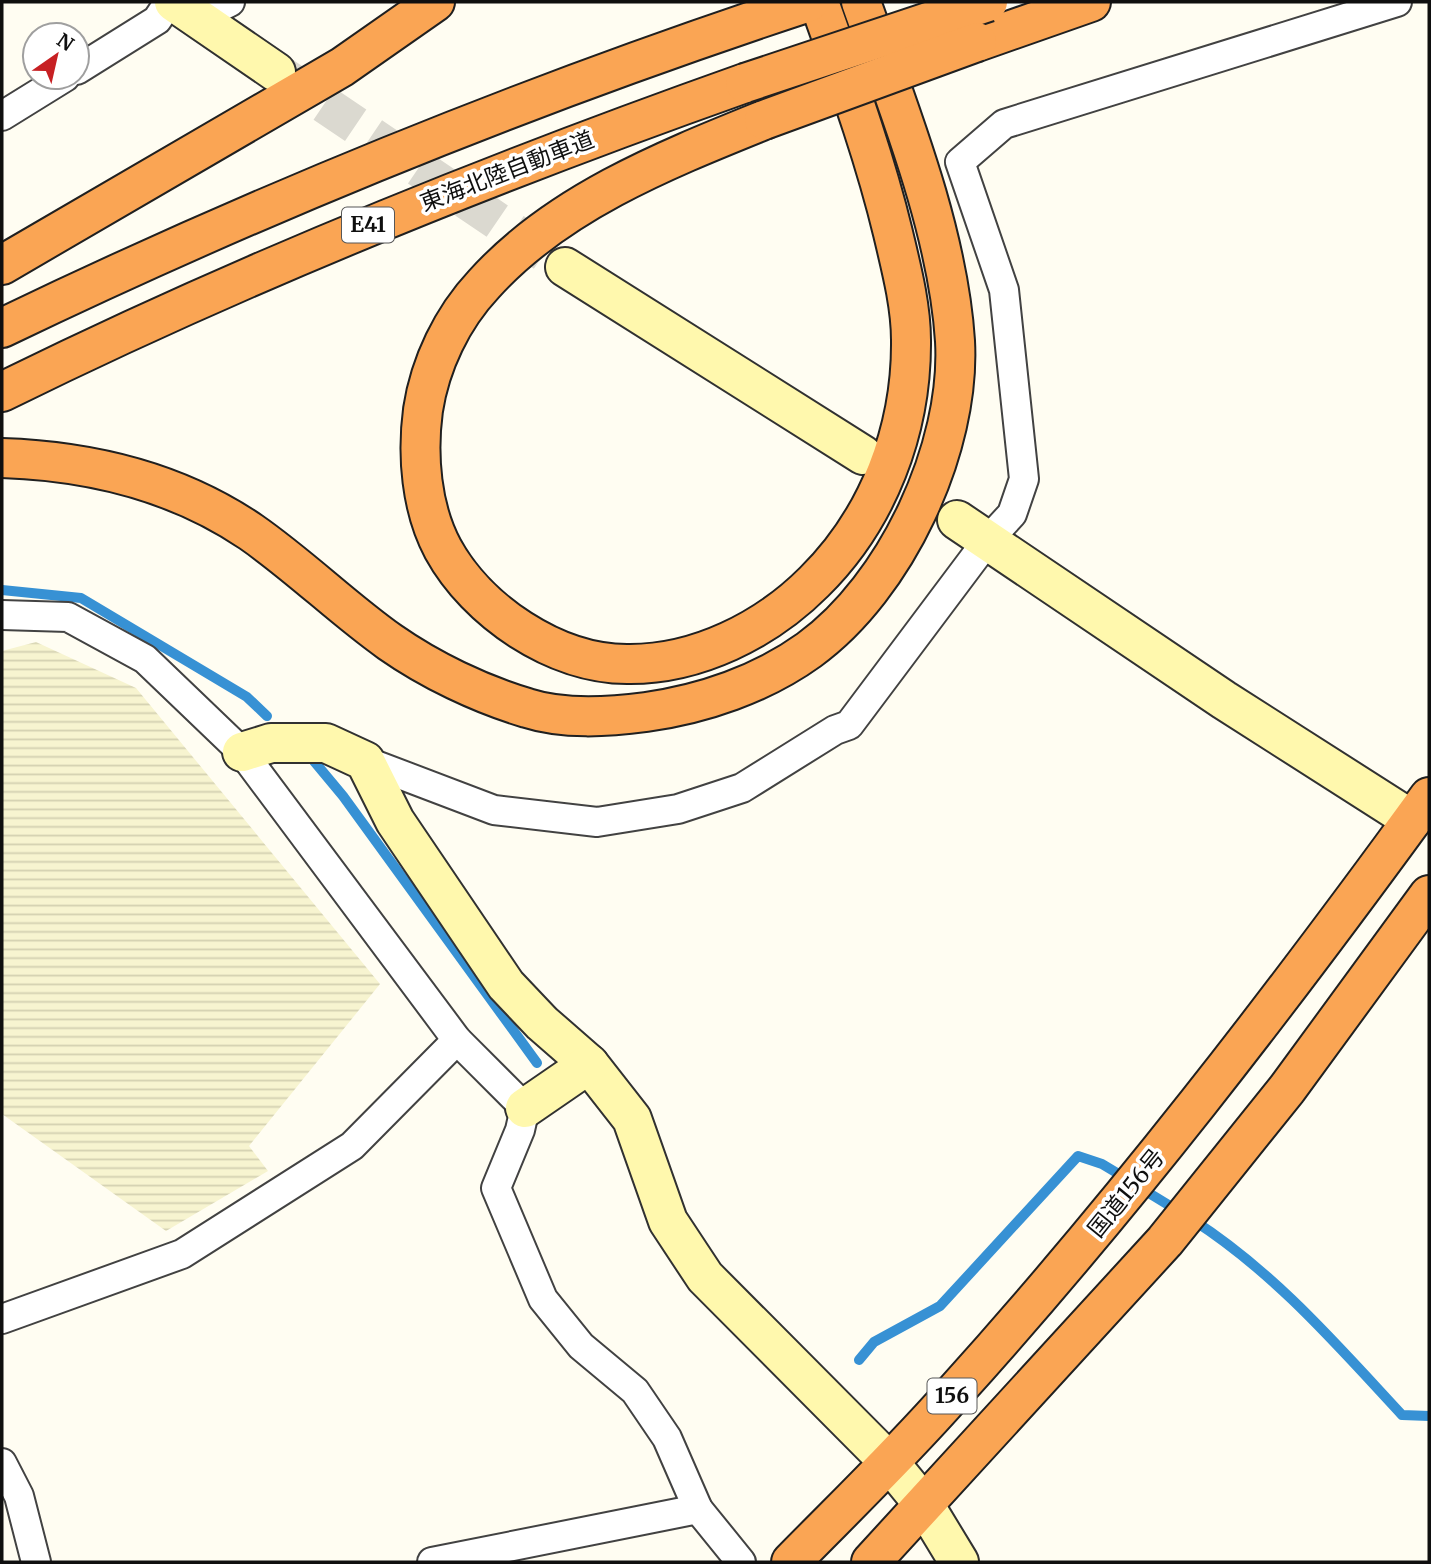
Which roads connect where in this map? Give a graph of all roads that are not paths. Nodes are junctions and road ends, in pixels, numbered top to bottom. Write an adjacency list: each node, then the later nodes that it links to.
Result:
1 (172, 2): 9 (street); 10 (street)
2 (435, 2): 14 (highway)
3 (809, 2): 16 (highway, E41)
4 (819, 2): 7 (highway, bridge)
5 (862, 2): 19 (highway)
6 (988, 2): 17 (highway, 東海北陸自動車道 / E41, bridge)
7 (1091, 2)
8 (1397, 2): 20 (street)
9 (218, 14): 11 (street)
10 (91, 60)
11 (276, 72)
12 (42, 91): 13 (street)
13 (2, 116)
14 (2, 265)
15 (565, 267): 18 (street)
16 (2, 328)
17 (2, 392)
18 (863, 455)
19 (2, 458)
20 (972, 530): 23 (street); 24 (street)
21 (2, 615): 22 (street)
22 (242, 752): 23 (street); 26 (street)
23 (365, 761): 27 (street)
24 (1423, 816): 30 (highway, 国道156号 / 156)
25 (1429, 895): 32 (highway, 156)
26 (457, 1040): 28 (street); 29 (street)
27 (589, 1064): 28 (street); 30 (street)
28 (525, 1108): 33 (street)
29 (2, 1320)
30 (889, 1462): 32 (street); 37 (highway, 国道156号 / 156)
31 (2, 1463): 34 (street)
32 (925, 1506): 38 (highway, 156); 39 (street)
33 (698, 1509): 35 (street); 36 (street)
34 (36, 1562)
35 (432, 1562)
36 (741, 1562)
37 (791, 1562)
38 (871, 1562)
39 (959, 1562)

